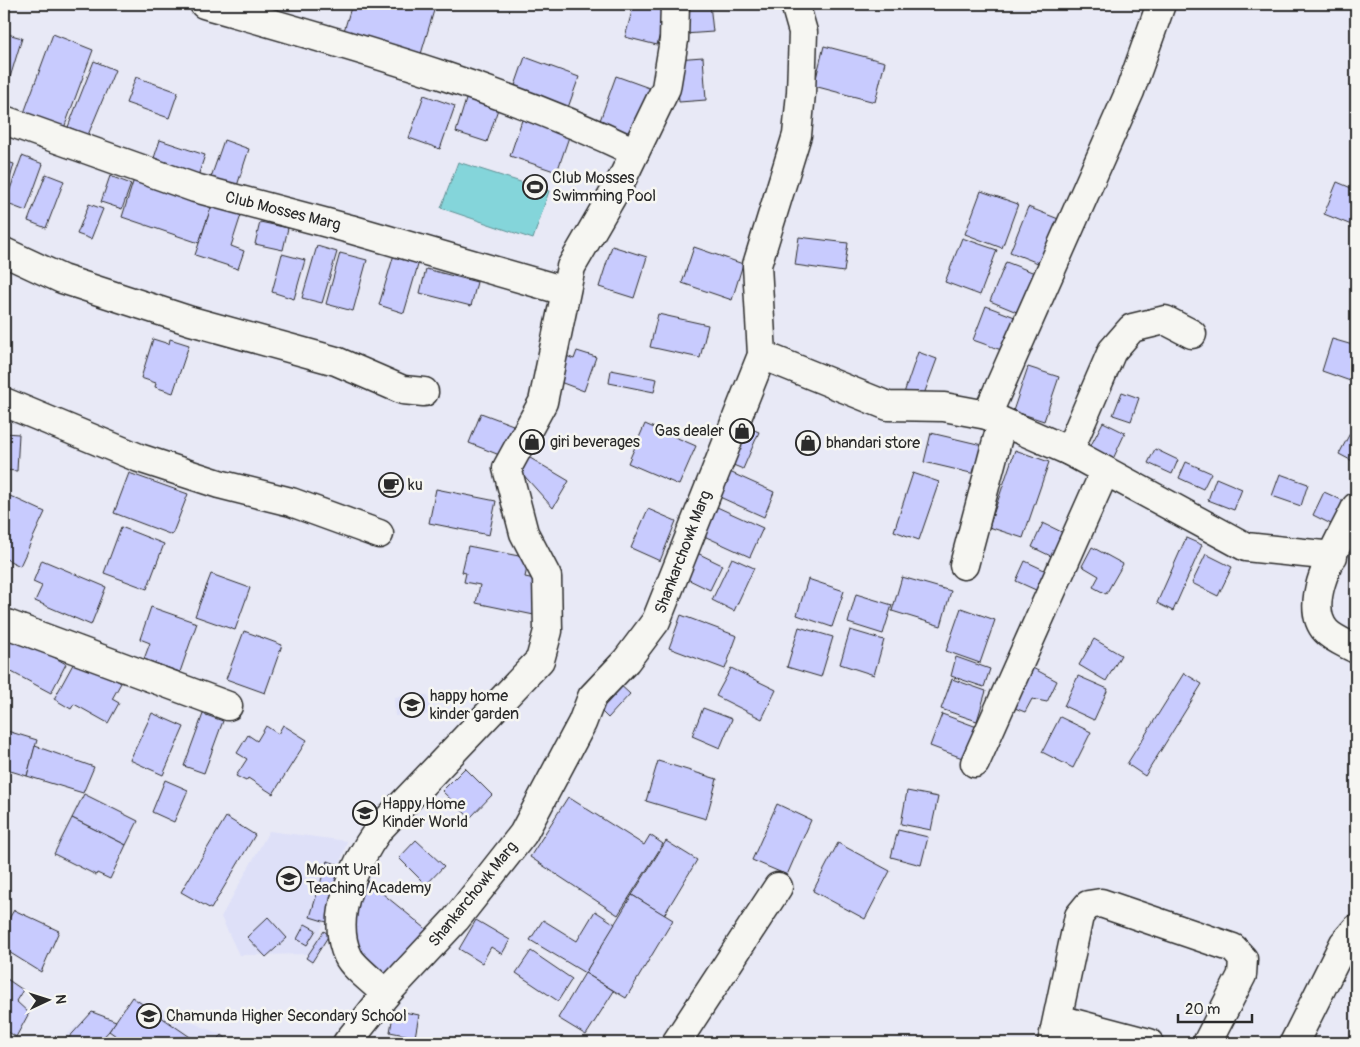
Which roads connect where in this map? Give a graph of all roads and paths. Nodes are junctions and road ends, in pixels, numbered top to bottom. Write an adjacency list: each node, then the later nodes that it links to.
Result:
1 (204, 4): 6 (street)
2 (675, 4): 6 (street)
3 (795, 4): 10 (street, Shankarchowk Marg)
4 (1161, 4): 13 (street)
5 (4, 120): 8 (street, Club Mosses Marg)
6 (635, 152): 8 (street)
7 (4, 252): 11 (street)
8 (565, 291): 26 (street)
9 (1192, 334): 14 (street)
10 (762, 356): 13 (street); 26 (street, Shankarchowk Marg)
11 (424, 392)
12 (4, 402): 17 (street)
13 (994, 418): 14 (street); 19 (street)
14 (1069, 451): 15 (street)
15 (1106, 471): 18 (street); 23 (street)
16 (1356, 507): 18 (street)
17 (378, 534)
18 (1333, 556): 21 (street)
19 (964, 565)
20 (4, 623): 22 (street)
21 (1356, 649)
22 (228, 706)
23 (975, 763)
24 (778, 887): 29 (street)
25 (1356, 929): 32 (street)
26 (386, 994): 28 (street, Shankarchowk Marg)
27 (1055, 1031): 30 (street); 31 (street)
28 (347, 1043)
29 (676, 1043)
30 (1149, 1043)
31 (1207, 1043)
32 (1294, 1043)

